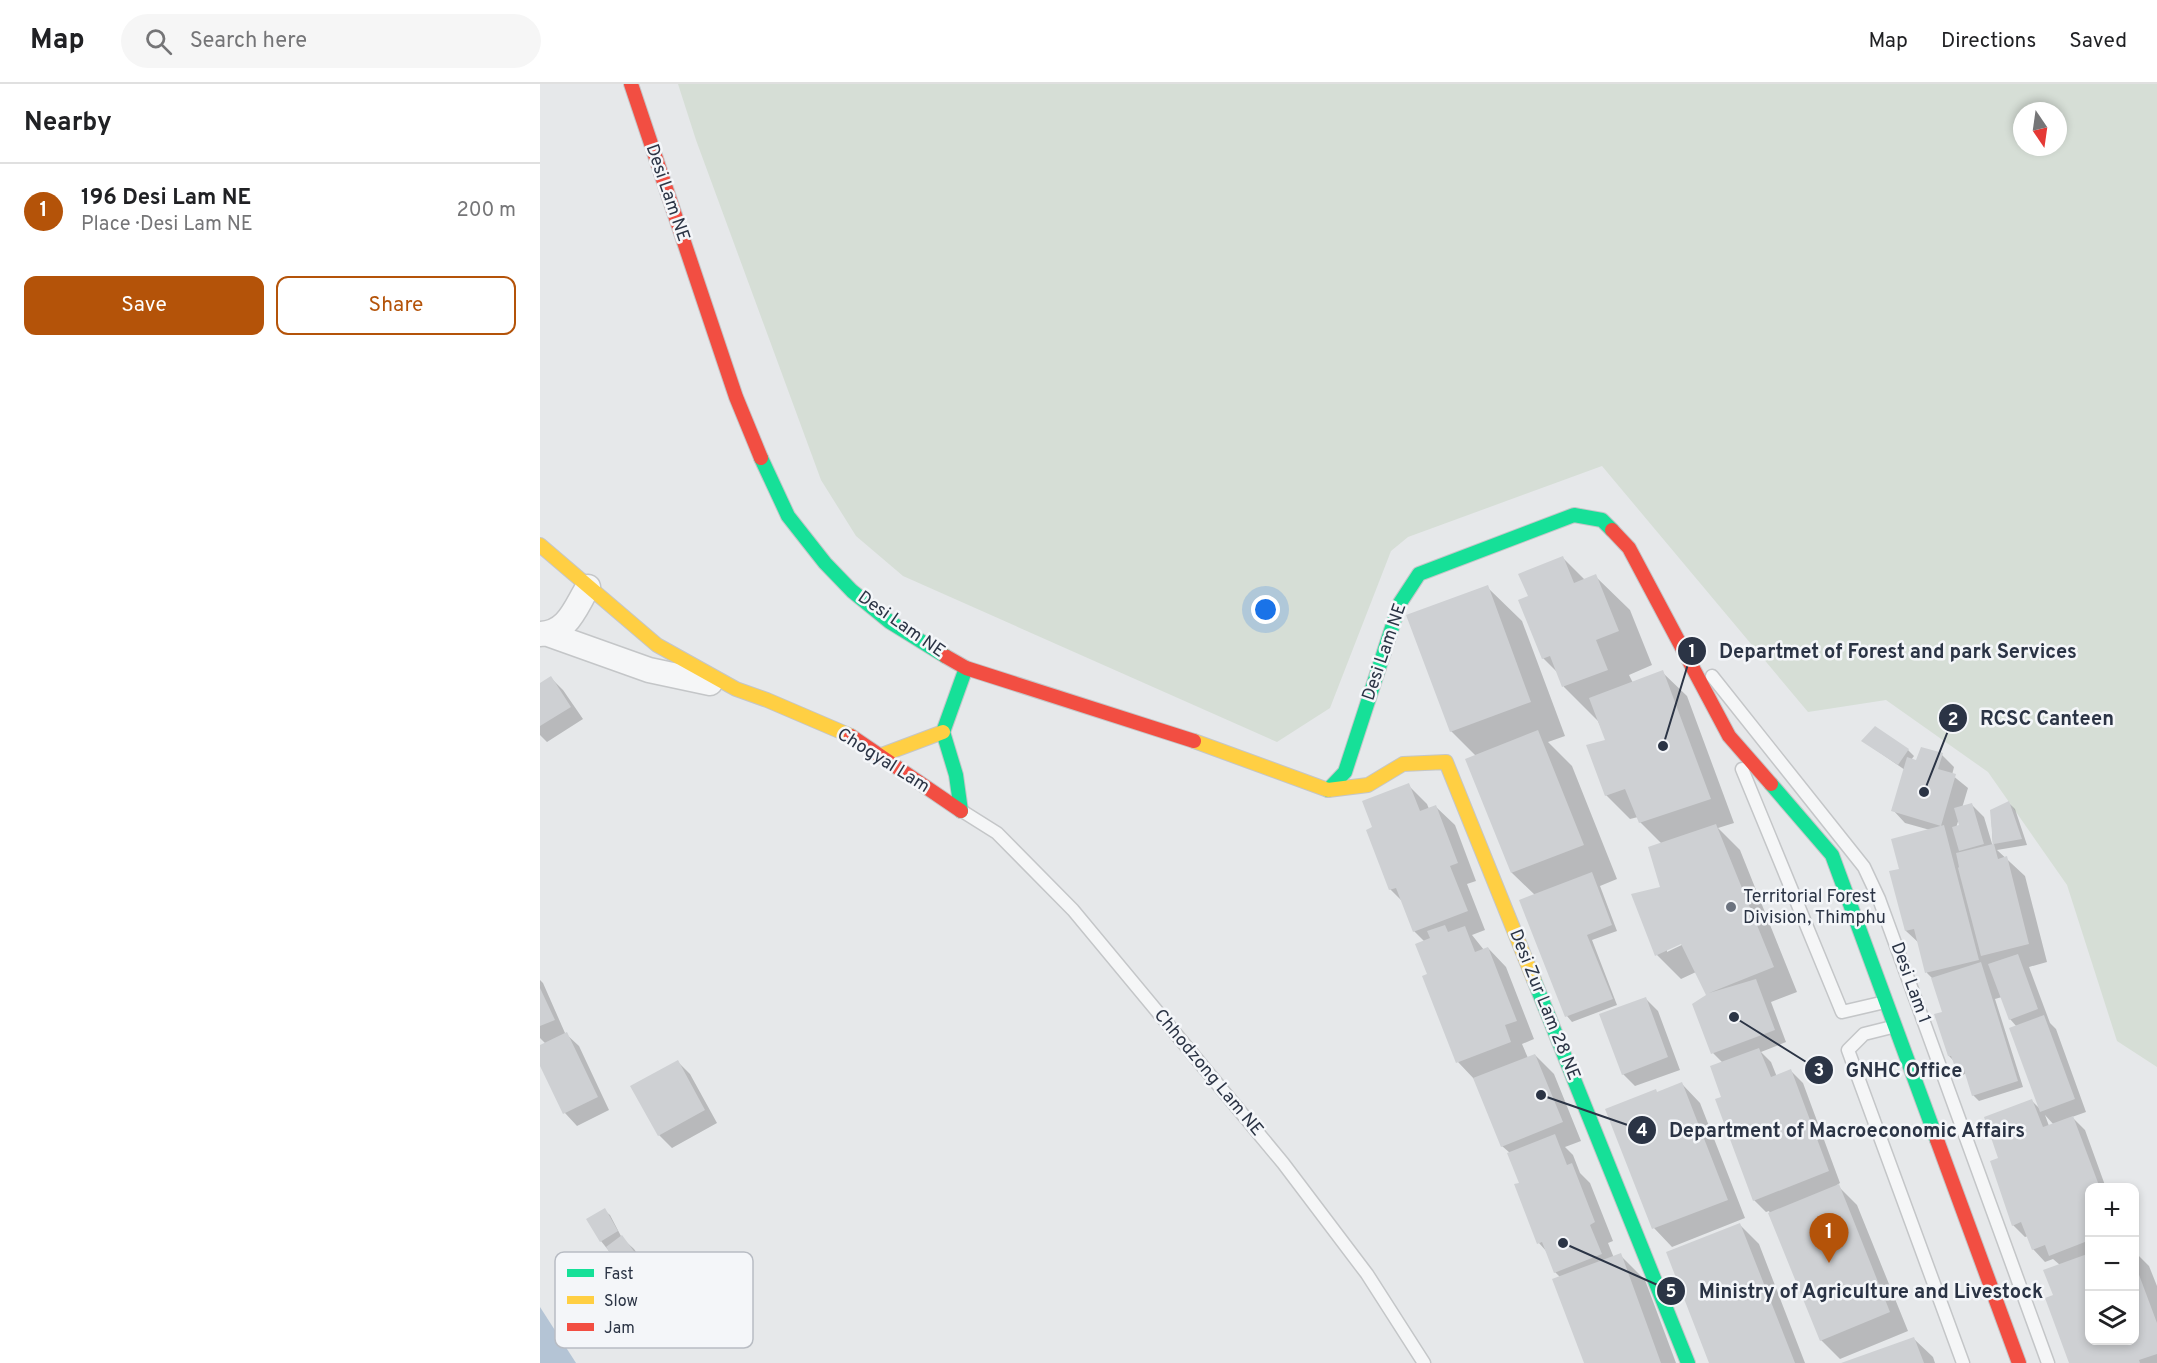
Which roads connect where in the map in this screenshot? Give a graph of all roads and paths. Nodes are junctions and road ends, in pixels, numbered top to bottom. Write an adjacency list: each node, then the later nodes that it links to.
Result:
1 (631, 84): 6 (street, Desi Lam NE)
2 (542, 551): 3 (street, Chogyal Lam)
3 (588, 587): 5 (street); 7 (street, Chogyal Lam)
4 (1669, 621): 9 (street, Desi Lam NE); 11 (street, Desi Lam NE); 19 (lane, Desi Lam 1)
5 (544, 634): 7 (street, Chogyal Lam)
6 (966, 668): 8 (street); 11 (street, Desi Lam NE)
7 (736, 689): 10 (street, Chogyal Lam)
8 (943, 732): 10 (street); 12 (street)
9 (1729, 736): 13 (street, Desi Lam NE); 13 (lane)
10 (879, 756): 12 (street, Chogyal Lam)
11 (1329, 790): 16 (street, Desi Zur Lam 28 NE)
12 (961, 811): 15 (lane, Chhodzong Lam NE)
13 (1886, 1001): 14 (street, Desi Lam NE)
14 (1895, 1026): 17 (lane); 18 (street, Desi Lam NE)
15 (1424, 1363)
16 (1688, 1363)
17 (1963, 1363)
18 (2019, 1363)
19 (2048, 1363)

